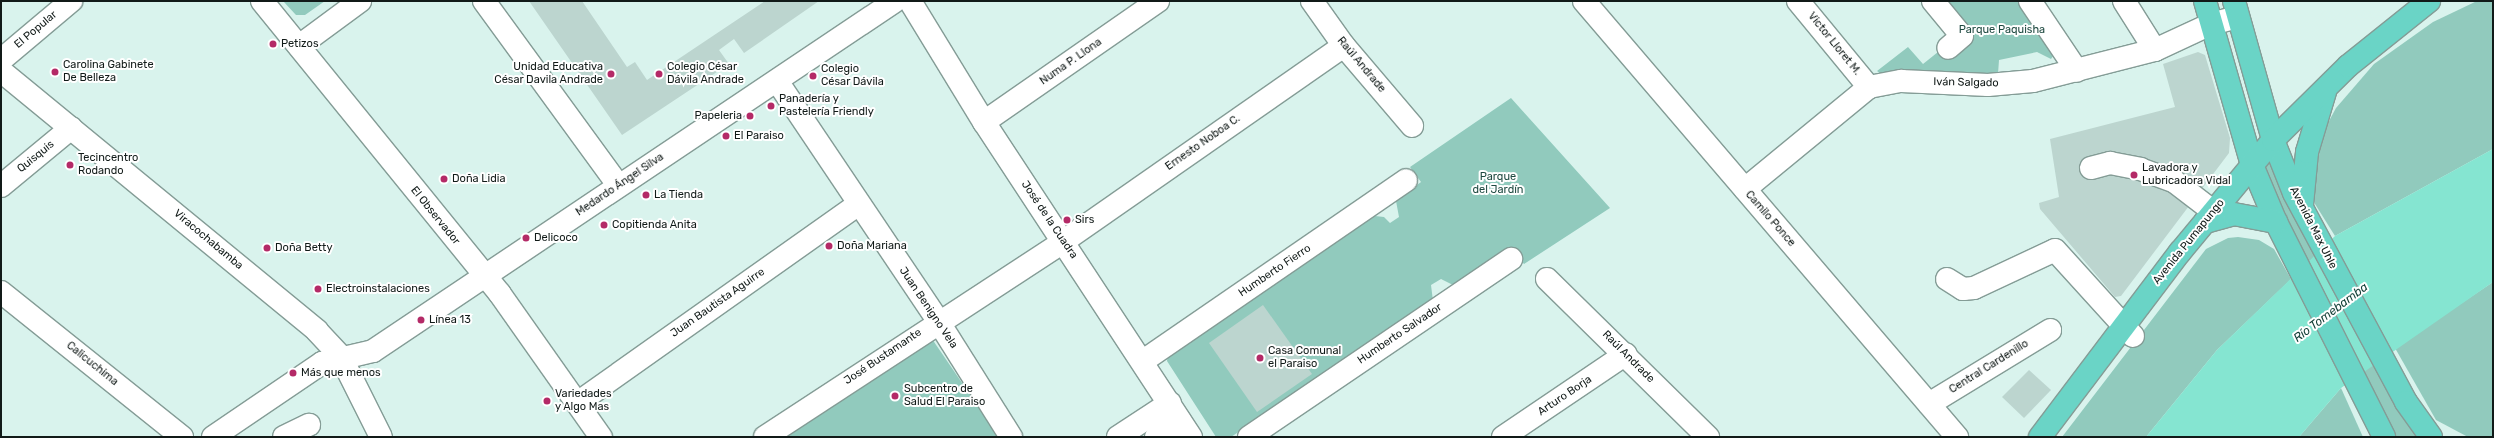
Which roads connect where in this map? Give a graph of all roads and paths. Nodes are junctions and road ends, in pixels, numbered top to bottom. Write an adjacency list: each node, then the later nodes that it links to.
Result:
1 (71, 1): 22 (street, El Popular)
2 (262, 1): 18 (street, El Observador)
3 (360, 1): 18 (street)
4 (484, 1): 35 (street)
5 (895, 1): 25 (street, Medardo Ángel Silva)
6 (910, 1): 28 (street, José de la Cuadra)
7 (1158, 1): 28 (street, Numa P. Llona)
8 (1312, 1): 19 (street, Raúl Andrade)
9 (1584, 1): 37 (street, Camilo Ponce)
10 (1798, 1): 27 (street, Victor Lloret M.)
11 (1933, 1): 20 (street)
12 (2030, 1): 24 (street)
13 (2124, 1): 21 (street)
14 (2205, 1): 17 (main road)
15 (2429, 1): 26 (main road, Avenida Pumapungo)
16 (2236, 9): 17 (street, Iván Salgado); 31 (main road, Avenida Max Uhle)
17 (2211, 24): 21 (street, Iván Salgado); 32 (main road)
18 (299, 46): 44 (street, El Observador)
19 (1344, 46): 29 (street, Raúl Andrade); 42 (street, Ernesto Noboa C.)
20 (1948, 48)
21 (2155, 50): 24 (street, Iván Salgado)
22 (1, 60)
23 (1, 71): 30 (street, Viracochabamba)
24 (2077, 72): 27 (street, Iván Salgado)
25 (777, 81): 35 (street, Medardo Ángel Silva); 38 (street, Juan Benigno Vela)
26 (2327, 86): 31 (main road, Avenida Pumapungo); 39 (main road)
27 (1869, 87): 37 (street, Iván Salgado)
28 (984, 122): 42 (street, José de la Cuadra)
29 (1412, 126)
30 (71, 128): 36 (street, Quisquis); 52 (street, Viracochabamba)
31 (2273, 140): 32 (main road, Avenida Pumapungo); 39 (main road, Avenida Max Uhle)
32 (2252, 165): 40 (main road, Avenida Pumapungo); 41 (main road)
33 (2091, 168): 40 (street)
34 (1406, 180): 53 (street, Humberto Fierro)
35 (618, 185): 44 (street, Medardo Ángel Silva)
36 (1, 186)
37 (1745, 189): 55 (street, Camilo Ponce)
38 (857, 205): 48 (street, Juan Benigno Vela); 54 (street, Juan Bautista Aguirre)
39 (2306, 216): 58 (main road, Avenida Max Uhle)
40 (2210, 217): 41 (main road); 50 (main road, Avenida Pumapungo)
41 (2280, 230): 59 (main road)
42 (1064, 241): 48 (street, José Bustamante); 53 (street, José de la Cuadra)
43 (1511, 259): 69 (street, Humberto Salvador)
44 (484, 277): 52 (street, Medardo Ángel Silva); 54 (street, El Observador)
45 (1547, 279): 51 (street, Raúl Andrade)
46 (1947, 279): 50 (street)
47 (1, 292): 60 (street, Calicuchima)
48 (938, 321): 65 (street, José Bustamante); 66 (street, Juan Benigno Vela)
49 (2050, 330): 55 (street, Central Cardenillo)
50 (2128, 331): 73 (main road, Avenida Pumapungo)
51 (1626, 354): 70 (street, Arturo Borja); 71 (street, Raúl Andrade)
52 (341, 357): 61 (street, Medardo Ángel Silva); 63 (street, Viracochabamba)
53 (1143, 361): 56 (street, José de la Cuadra)
54 (579, 402): 64 (street, El Observador)
55 (1929, 404): 72 (street, Camilo Ponce)
56 (1180, 420): 67 (street); 68 (street)
57 (309, 425): 62 (street)
58 (2426, 429): 74 (main road, Avenida Max Uhle)
59 (2381, 431)
60 (182, 437)
61 (213, 437)
62 (284, 437)
63 (381, 437)
64 (602, 437)
65 (765, 437)
66 (1011, 437)
67 (1118, 437)
68 (1156, 437)
69 (1249, 437)
70 (1503, 437)
71 (1708, 437)
72 (1957, 437)
73 (2040, 437)
74 (2439, 437)

